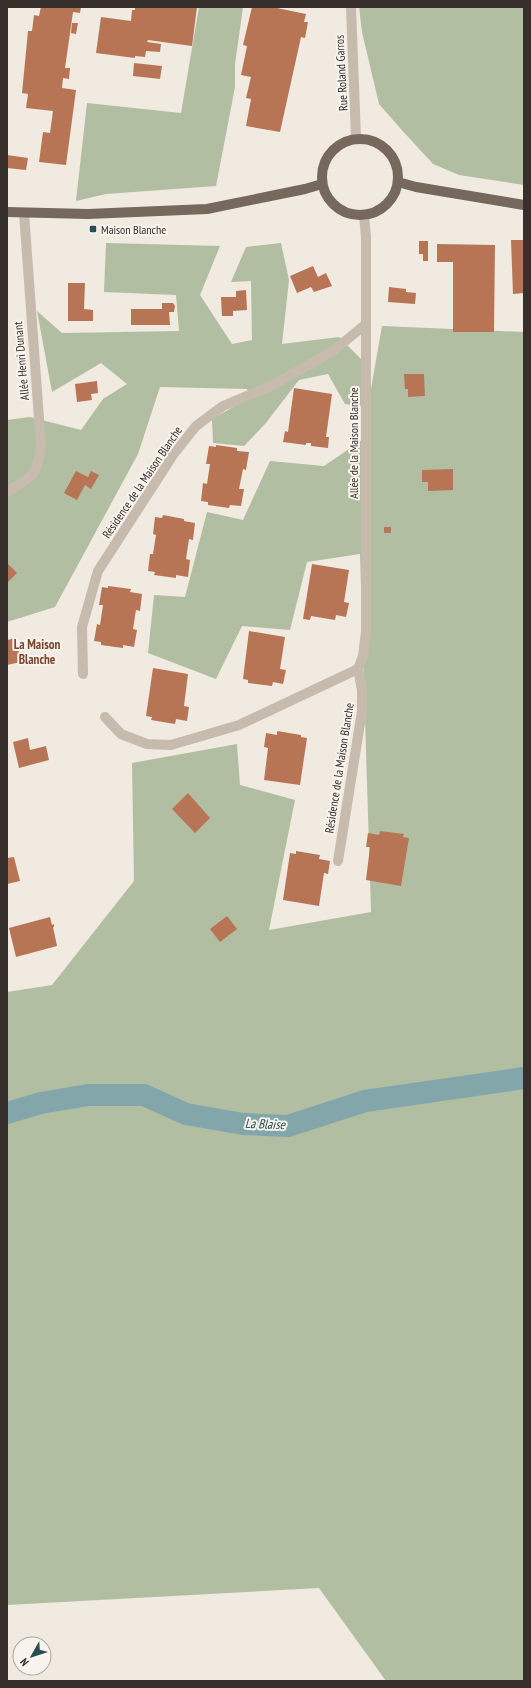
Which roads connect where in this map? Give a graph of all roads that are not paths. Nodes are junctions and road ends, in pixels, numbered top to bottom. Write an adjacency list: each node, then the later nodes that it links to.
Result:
1 (351, 7): 2 (street, Rue Roland Garros)
2 (356, 138): 3 (main road); 4 (main road)
3 (398, 182): 5 (main road); 8 (main road)
4 (322, 184): 7 (main road); 8 (main road)
5 (524, 205)
6 (7, 212): 7 (main road)
7 (24, 213): 10 (street, Allée Henri Dunant)
8 (364, 215): 9 (street, Allée de la Maison Blanche)
9 (366, 324): 11 (street, Allée de la Maison Blanche); 12 (street, Résidence de la Maison Blanche)
10 (7, 492)
11 (358, 669): 13 (street); 14 (street, Résidence de la Maison Blanche)
12 (83, 674)
13 (105, 717)
14 (338, 861)

